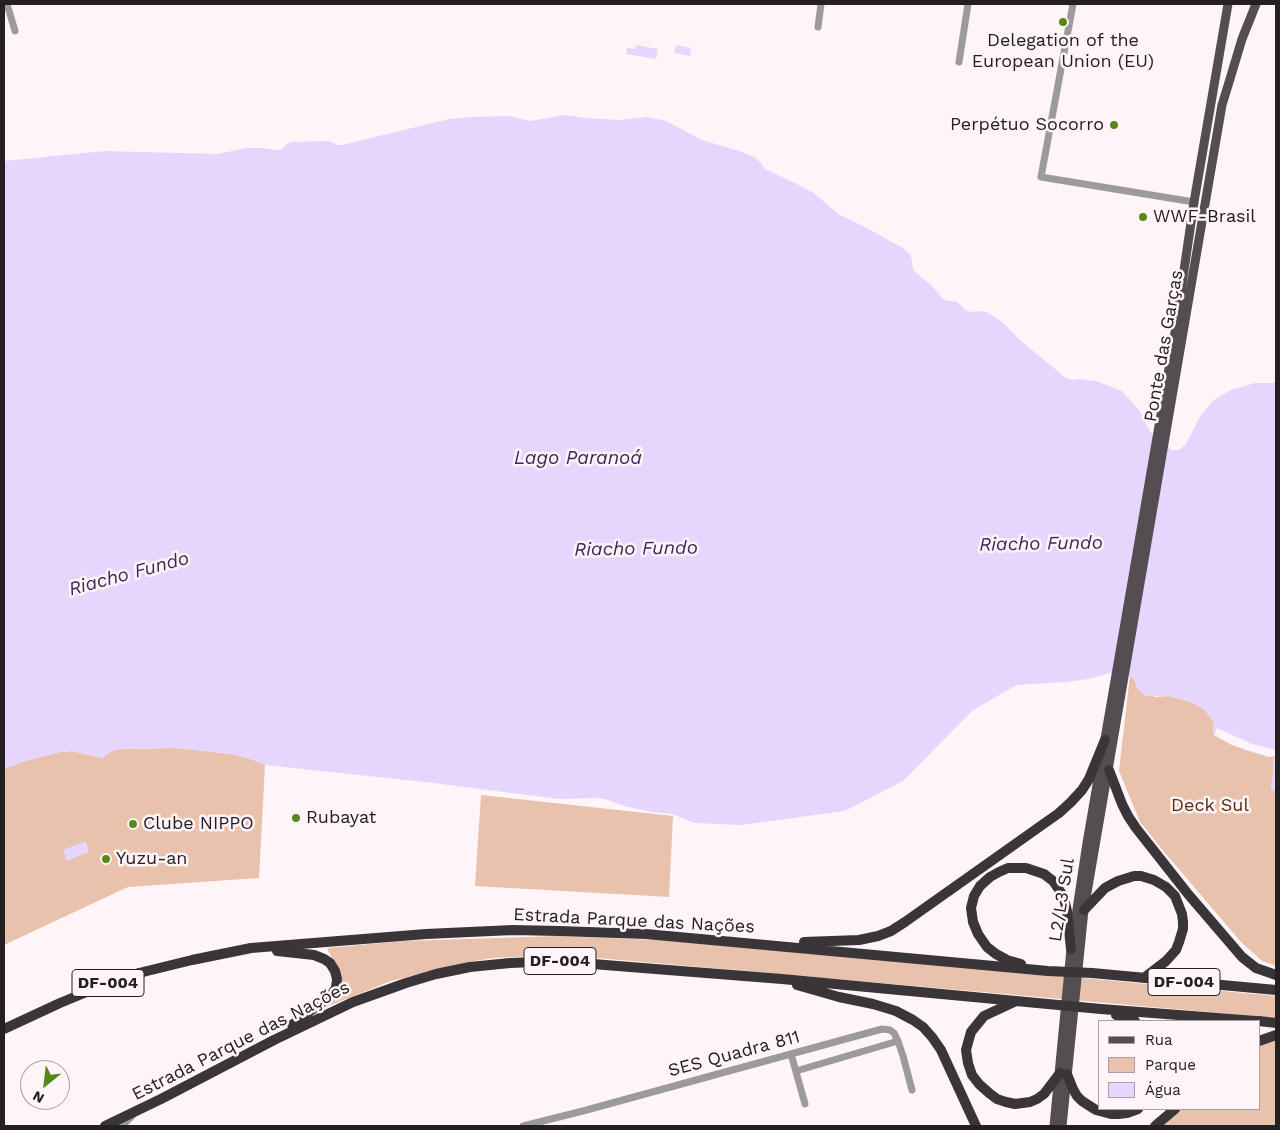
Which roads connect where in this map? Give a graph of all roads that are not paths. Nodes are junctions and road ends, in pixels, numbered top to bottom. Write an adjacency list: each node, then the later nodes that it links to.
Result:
1 (7, 4): 8 (street)
2 (822, 4): 7 (street)
3 (968, 4): 9 (street)
4 (1073, 4): 10 (street)
5 (1228, 4): 10 (main road, Ponte das Garças)
6 (1256, 4): 11 (main road, Ponte das Garças)
7 (818, 27)
8 (15, 31)
9 (958, 62)
10 (1194, 202): 11 (main road, Ponte das Garças)
11 (1166, 411): 12 (main road, Ponte das Garças); 13 (main road, Ponte das Garças)
12 (1114, 680): 14 (main road, L2/L3 Sul)
13 (1120, 697): 15 (main road, L2/L3 Sul)
14 (1105, 740): 17 (highway); 19 (main road, L2/L3 Sul)
15 (1109, 770): 16 (main road, L2/L3 Sul); 21 (highway)
16 (1084, 910): 22 (highway); 38 (main road, L2/L3 Sul)
17 (763, 944): 18 (highway, Estrada Parque das Nações / DF-004); 20 (highway, Estrada Parque das Nações / DF-004)
18 (251, 948): 31 (highway, Estrada Parque das Nações / DF-004); 33 (highway)
19 (1070, 949): 20 (highway); 38 (main road, L2/L3 Sul)
20 (1052, 971): 22 (highway, Estrada Parque das Nações / DF-004)
21 (1276, 975)
22 (1144, 978): 24 (highway, Estrada Parque das Nações / DF-004)
23 (782, 980): 25 (highway, Estrada Parque das Nações / DF-004); 33 (highway, Estrada Parque das Nações / DF-004); 47 (highway)
24 (1276, 990)
25 (1015, 1001): 26 (highway, Estrada Parque das Nações / DF-004); 38 (highway)
26 (1096, 1009): 27 (highway); 28 (highway, Estrada Parque das Nações / DF-004)
27 (1132, 1020)
28 (1244, 1020)
29 (1260, 1021): 30 (highway, Estrada Parque das Nações / DF-004)
30 (1276, 1023)
31 (4, 1029)
32 (1276, 1035): 35 (highway)
33 (274, 1040): 43 (highway, Estrada Parque das Nações / DF-004)
34 (898, 1041): 36 (street, SES Quadra 811); 37 (street); 39 (street)
35 (1260, 1042)
36 (791, 1054): 37 (street); 46 (street, SES Quadra 811)
37 (796, 1071): 40 (street)
38 (1063, 1074): 41 (highway); 48 (main road, L2/L3 Sul); 49 (main road, L2/L3 Sul)
39 (912, 1090)
40 (805, 1104)
41 (1135, 1110)
42 (1174, 1110): 50 (highway)
43 (135, 1112): 44 (highway, Estrada Parque das Nações / DF-004); 45 (street)
44 (105, 1126)
45 (122, 1126)
46 (523, 1126)
47 (976, 1126)
48 (1054, 1126)
49 (1062, 1126)
50 (1155, 1126)

